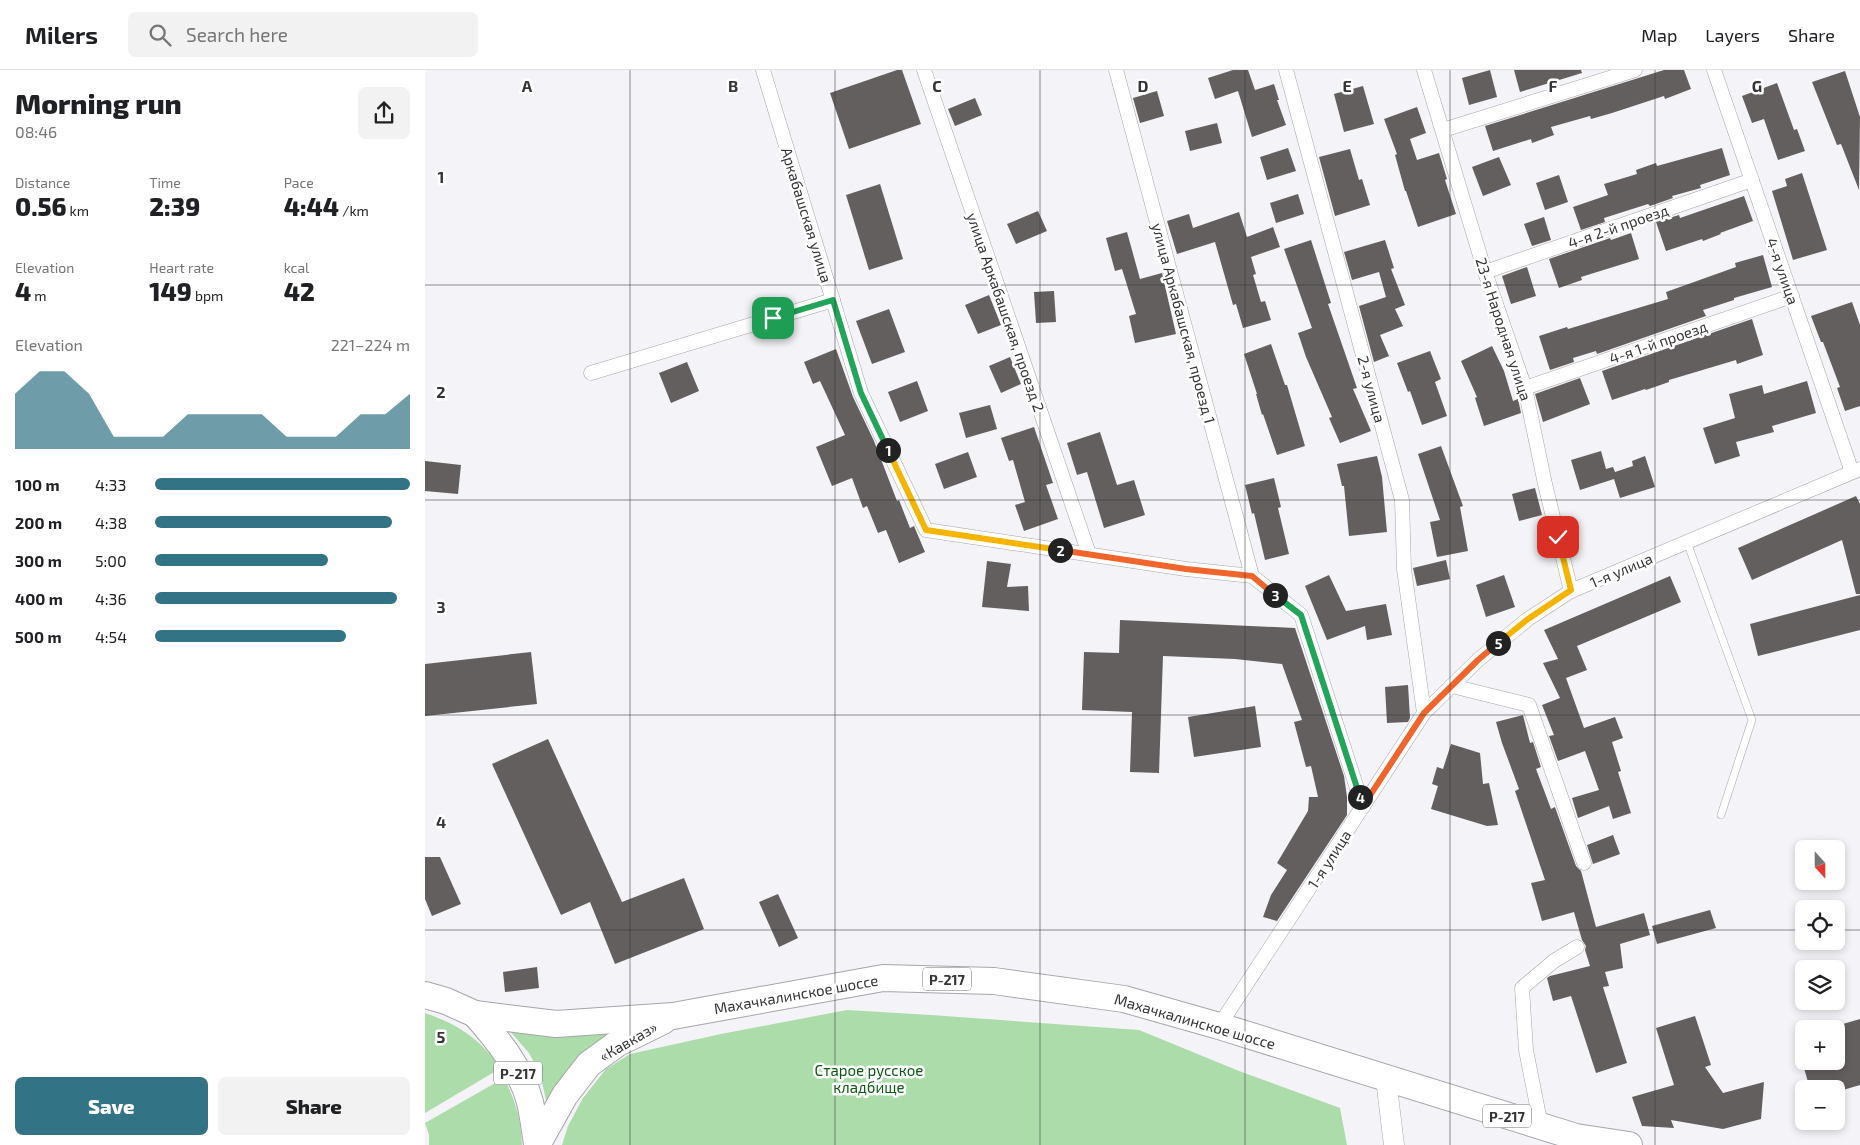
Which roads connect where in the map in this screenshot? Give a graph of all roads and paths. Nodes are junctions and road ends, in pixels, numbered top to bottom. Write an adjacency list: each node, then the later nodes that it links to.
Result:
1 (763, 70): 12 (street, Аркабашская улица)
2 (924, 70): 17 (street, улица Аркабашская, проезд 2)
3 (1116, 70): 18 (street, улица Аркабашская, проезд 1)
4 (1286, 70): 21 (street, 2-я улица)
5 (1424, 70): 8 (street, 23-я Народная улица)
6 (1635, 70): 8 (street)
7 (1714, 70): 9 (street, 4-я улица)
8 (1443, 130): 10 (street, 23-я Народная улица)
9 (1752, 180): 10 (street, 4-я 2-й проезд); 11 (street, 4-я улица)
10 (1485, 272): 14 (street, 23-я Народная улица)
11 (1792, 296): 14 (street, 4-я 1-й проезд); 15 (street, 4-я улица)
12 (833, 300): 13 (street); 17 (street, Аркабашская улица)
13 (591, 373)
14 (1525, 388): 19 (street, 23-я Народная улица)
15 (1856, 471): 16 (street, 1-я улица)
16 (1687, 542): 19 (street, 1-я улица); 23 (lane)
17 (1089, 554): 18 (street, Аркабашская улица)
18 (1252, 576): 22 (street)
19 (1571, 590): 20 (street, 1-я улица)
20 (1452, 686): 21 (street, 1-я улица); 24 (street)
21 (1424, 713): 22 (street, 1-я улица)
22 (1363, 806): 29 (street, 1-я улица)
23 (1721, 814)
24 (1584, 863)
25 (1577, 947): 31 (street)
26 (425, 995): 27 (highway, Махачкалинское шоссе / Р-217)
27 (475, 1014): 28 (highway, Махачкалинское шоссе / Р-217); 32 (highway, Р-217)
28 (673, 1016): 29 (highway, Махачкалинское шоссе / Р-217); 32 (highway, «Кавказ» / Р-217)
29 (1219, 1026): 30 (highway, Махачкалинское шоссе / Р-217)
30 (1386, 1079): 31 (highway, Махачкалинское шоссе / Р-217); 33 (main road)
31 (1541, 1126): 34 (highway, Махачкалинское шоссе / Р-217)
32 (537, 1144)
33 (1394, 1145)
34 (1629, 1145)

